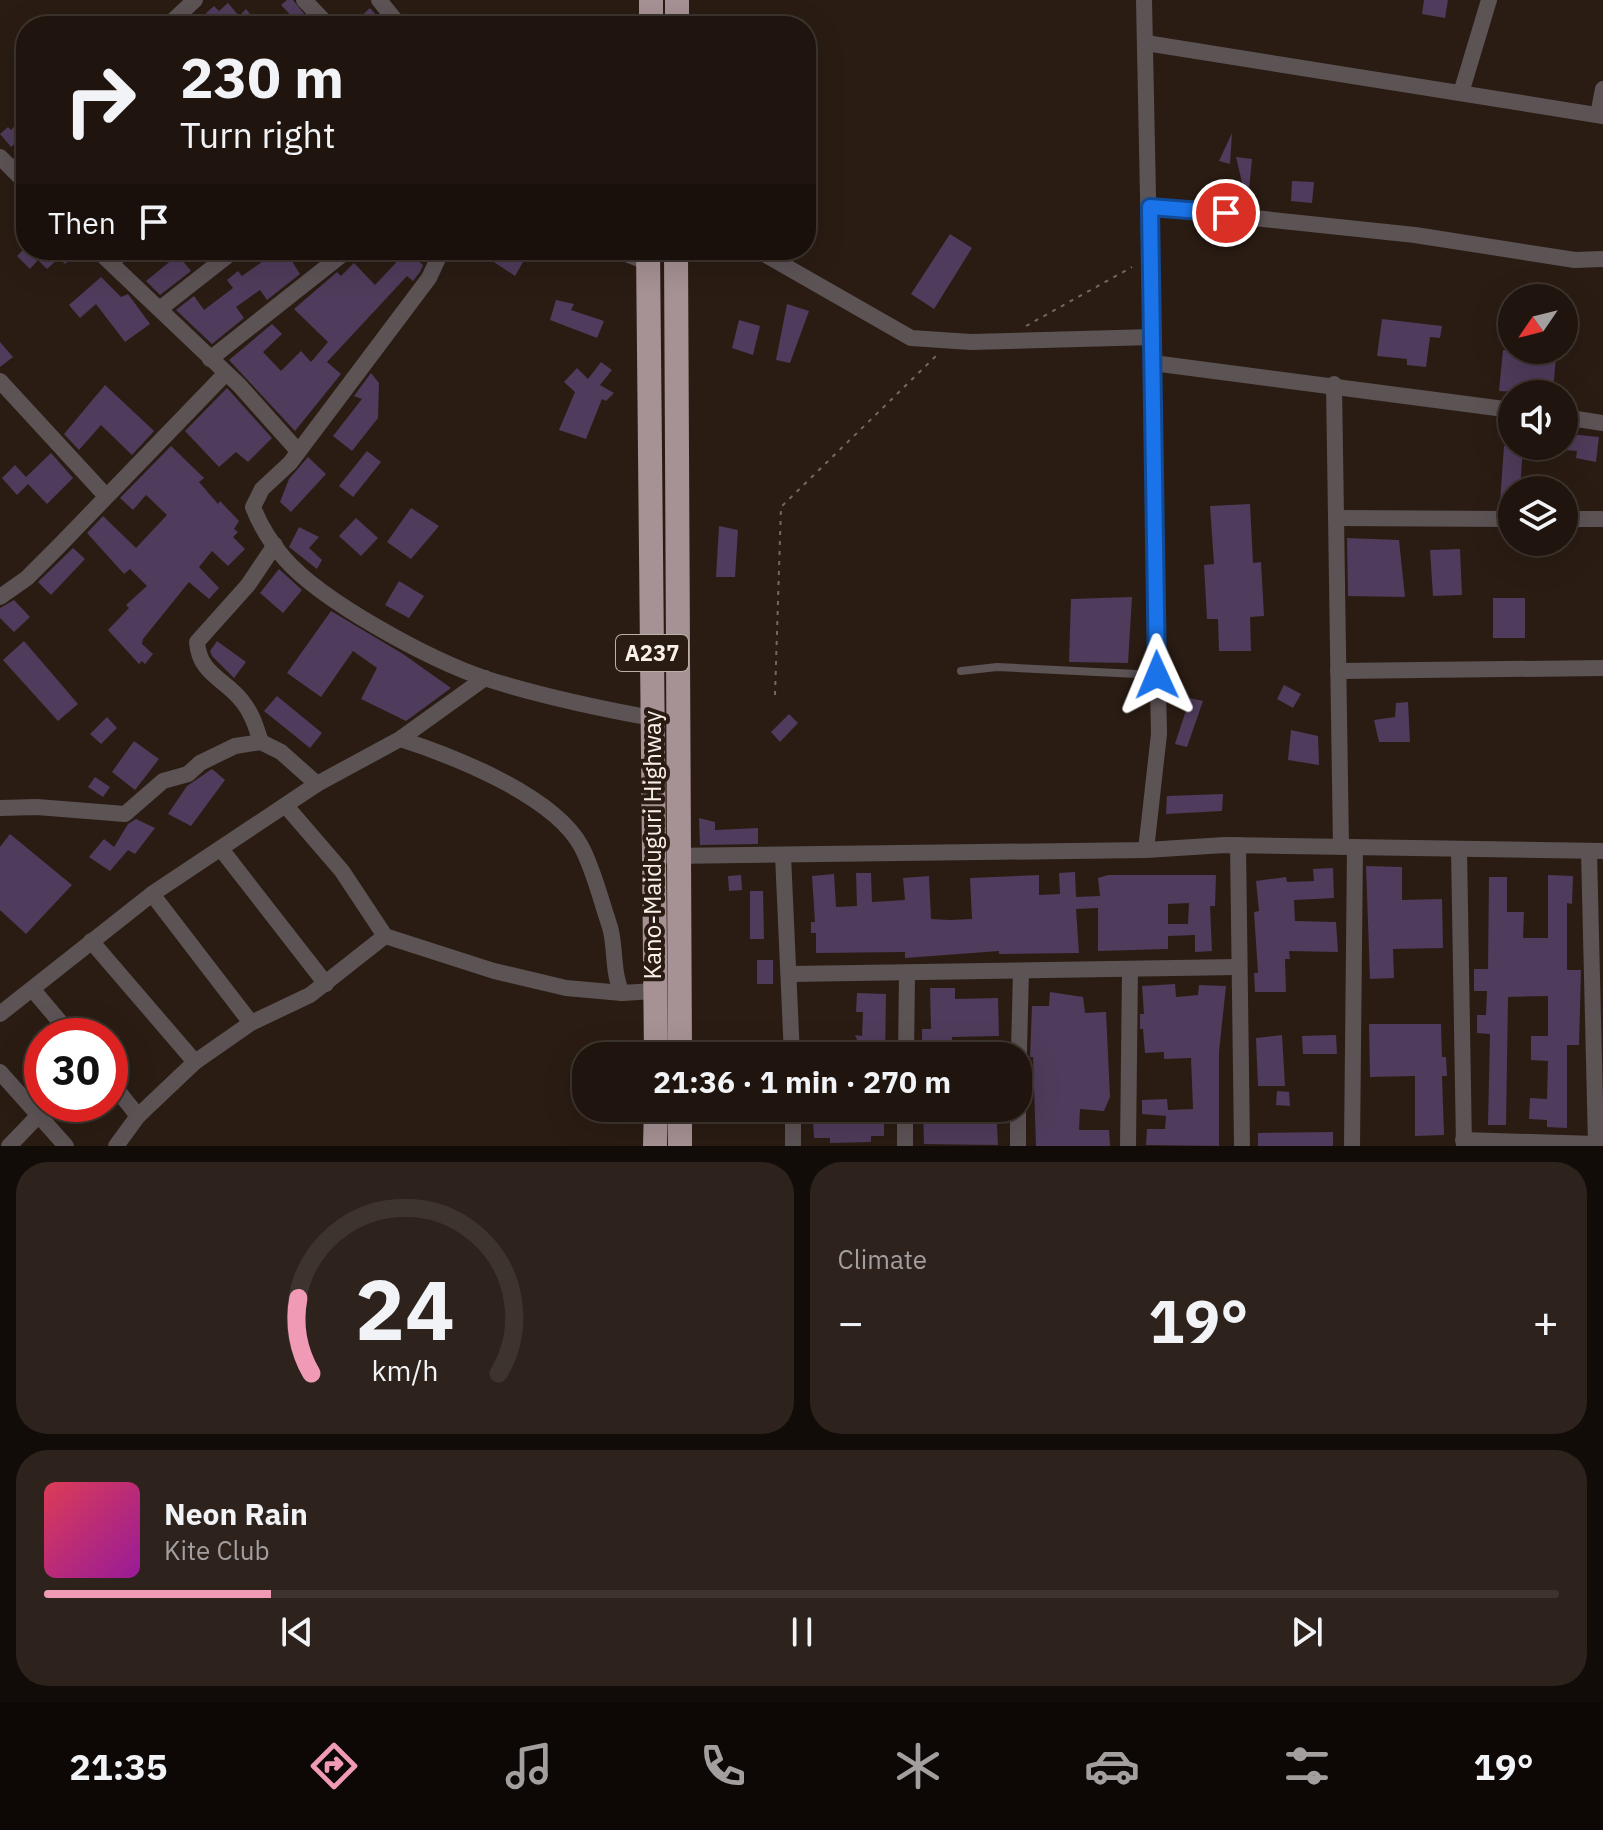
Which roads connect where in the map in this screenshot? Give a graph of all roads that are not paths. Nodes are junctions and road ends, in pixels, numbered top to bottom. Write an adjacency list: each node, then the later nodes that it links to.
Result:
1 (195, 0): 6 (street)
2 (304, 0): 7 (street)
3 (379, 0): 8 (street)
4 (1144, 0): 9 (street)
5 (1489, 0): 11 (street)
6 (178, 16)
7 (319, 16)
8 (392, 16)
9 (1146, 43): 11 (street); 13 (street)
10 (1603, 89): 12 (street)
11 (1461, 93): 12 (street)
12 (1600, 116)
13 (1150, 207): 14 (street); 23 (street)
14 (1603, 259)
15 (120, 260): 22 (street)
16 (222, 260): 22 (street)
17 (335, 260): 24 (street)
18 (437, 260): 32 (street)
19 (648, 260): 45 (highway, Kano-Maiduguri Highway / A237)
20 (676, 260): 59 (highway, Kano-Maiduguri Highway / A237)
21 (776, 260): 23 (street)
22 (161, 308): 24 (street)
23 (1153, 337): 25 (street)
24 (210, 359): 26 (street)
25 (1153, 363): 27 (street); 43 (street)
26 (226, 373): 32 (street); 33 (street)
27 (1334, 384): 29 (street); 34 (street)
28 (2, 388): 33 (street)
29 (1498, 408)
30 (1578, 419): 31 (street)
31 (1603, 423)
32 (298, 451): 38 (street)
33 (106, 496): 39 (street)
34 (1336, 518): 35 (street); 42 (street)
35 (1498, 519)
36 (1578, 519): 37 (street)
37 (1603, 519)
38 (275, 545): 44 (street); 47 (street)
39 (0, 597)
40 (1603, 668): 42 (street)
41 (961, 671): 43 (lane)
42 (1338, 671): 52 (street)
43 (1157, 675): 55 (street)
44 (485, 678): 45 (street); 46 (street)
45 (652, 718): 57 (highway, Kano-Maiduguri Highway / A237)
46 (400, 739): 48 (street); 71 (street)
47 (261, 742): 48 (street); 50 (street)
48 (317, 784): 49 (street)
49 (286, 806): 53 (street); 61 (street)
50 (0, 808)
51 (1238, 845): 52 (street); 55 (street); 63 (street)
52 (1348, 847): 54 (street); 105 (street)
53 (221, 849): 60 (street); 68 (street)
54 (1459, 849): 56 (street); 92 (street)
55 (1146, 850): 58 (street)
56 (1596, 851): 94 (street)
57 (652, 855): 59 (street); 70 (highway, Kano-Maiduguri Highway / A237)
58 (783, 855): 59 (street); 66 (street)
59 (679, 856): 76 (highway, Kano-Maiduguri Highway / A237)
60 (152, 894): 62 (street); 74 (street)
61 (385, 936): 68 (street); 71 (street)
62 (91, 941): 69 (street); 80 (street)
63 (1238, 967): 64 (street); 104 (street)
64 (1130, 969): 65 (street); 103 (street)
65 (1021, 971): 67 (street); 79 (street)
66 (790, 974): 67 (street); 77 (street)
67 (907, 974): 78 (street)
68 (326, 984): 74 (street)
69 (33, 990): 72 (street); 73 (street)
70 (655, 991): 71 (street); 75 (highway, Kano-Maiduguri Highway / A237)
71 (622, 993)
72 (0, 1014)
73 (57, 1018)
74 (251, 1023): 80 (street)
75 (656, 1042)
76 (680, 1042)
77 (792, 1042)
78 (906, 1042)
79 (1019, 1042)
80 (195, 1062): 84 (street)
81 (2, 1077): 82 (street)
82 (24, 1100)
83 (128, 1104): 84 (street)
84 (138, 1116): 97 (street)
85 (32, 1122): 95 (street)
86 (45, 1122): 96 (street)
87 (656, 1122): 98 (highway)
88 (680, 1122): 99 (highway)
89 (793, 1122): 100 (street)
90 (905, 1122): 101 (street)
91 (1018, 1122): 102 (street)
92 (1464, 1143): 93 (street)
93 (1555, 1144): 94 (street)
94 (1600, 1144)
95 (9, 1146)
96 (66, 1146)
97 (116, 1146)
98 (655, 1146)
99 (680, 1146)
100 (793, 1146)
101 (905, 1146)
102 (1018, 1146)
103 (1128, 1146)
104 (1242, 1146)
105 (1352, 1146)

